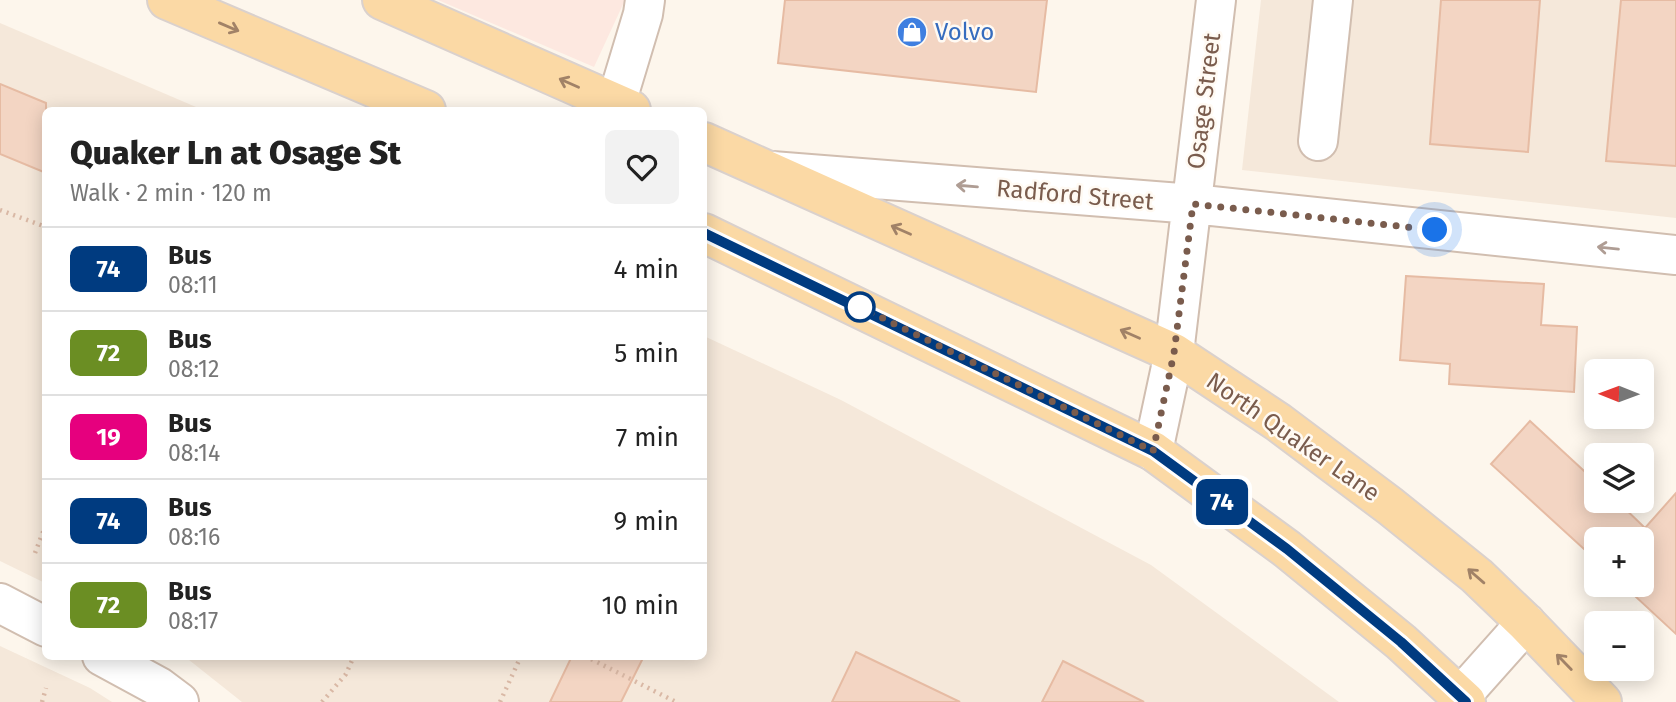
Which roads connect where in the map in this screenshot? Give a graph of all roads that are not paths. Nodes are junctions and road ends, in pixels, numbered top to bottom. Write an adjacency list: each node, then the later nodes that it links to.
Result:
1 (167, 0): 6 (main road, one-way to 6)
2 (382, 0): 7 (main road, one-way to 2)
3 (645, 0): 8 (street)
4 (1216, 0): 12 (street, Osage Street)
5 (1334, 0): 9 (street)
6 (419, 107)
7 (619, 107)
8 (621, 107)
9 (1318, 141)
10 (707, 143): 11 (main road, North Quaker Lane)
11 (767, 170): 12 (street, Radford Street, one-way to 11); 15 (main road, North Quaker Lane, one-way to 11)
12 (1193, 204): 14 (street, Radford Street, one-way to 12); 15 (street, Osage Street)
13 (707, 234): 16 (main road)
14 (1676, 255)
15 (1174, 353): 16 (street, Osage Street); 18 (main road, North Quaker Lane, one-way to 15)
16 (1153, 451): 21 (main road)
17 (0, 603): 19 (street)
18 (1526, 623): 21 (street); 23 (main road, North Quaker Lane, one-way to 18)
19 (42, 625)
20 (109, 660): 22 (street)
21 (1463, 699)
22 (180, 702)
23 (1602, 702)

